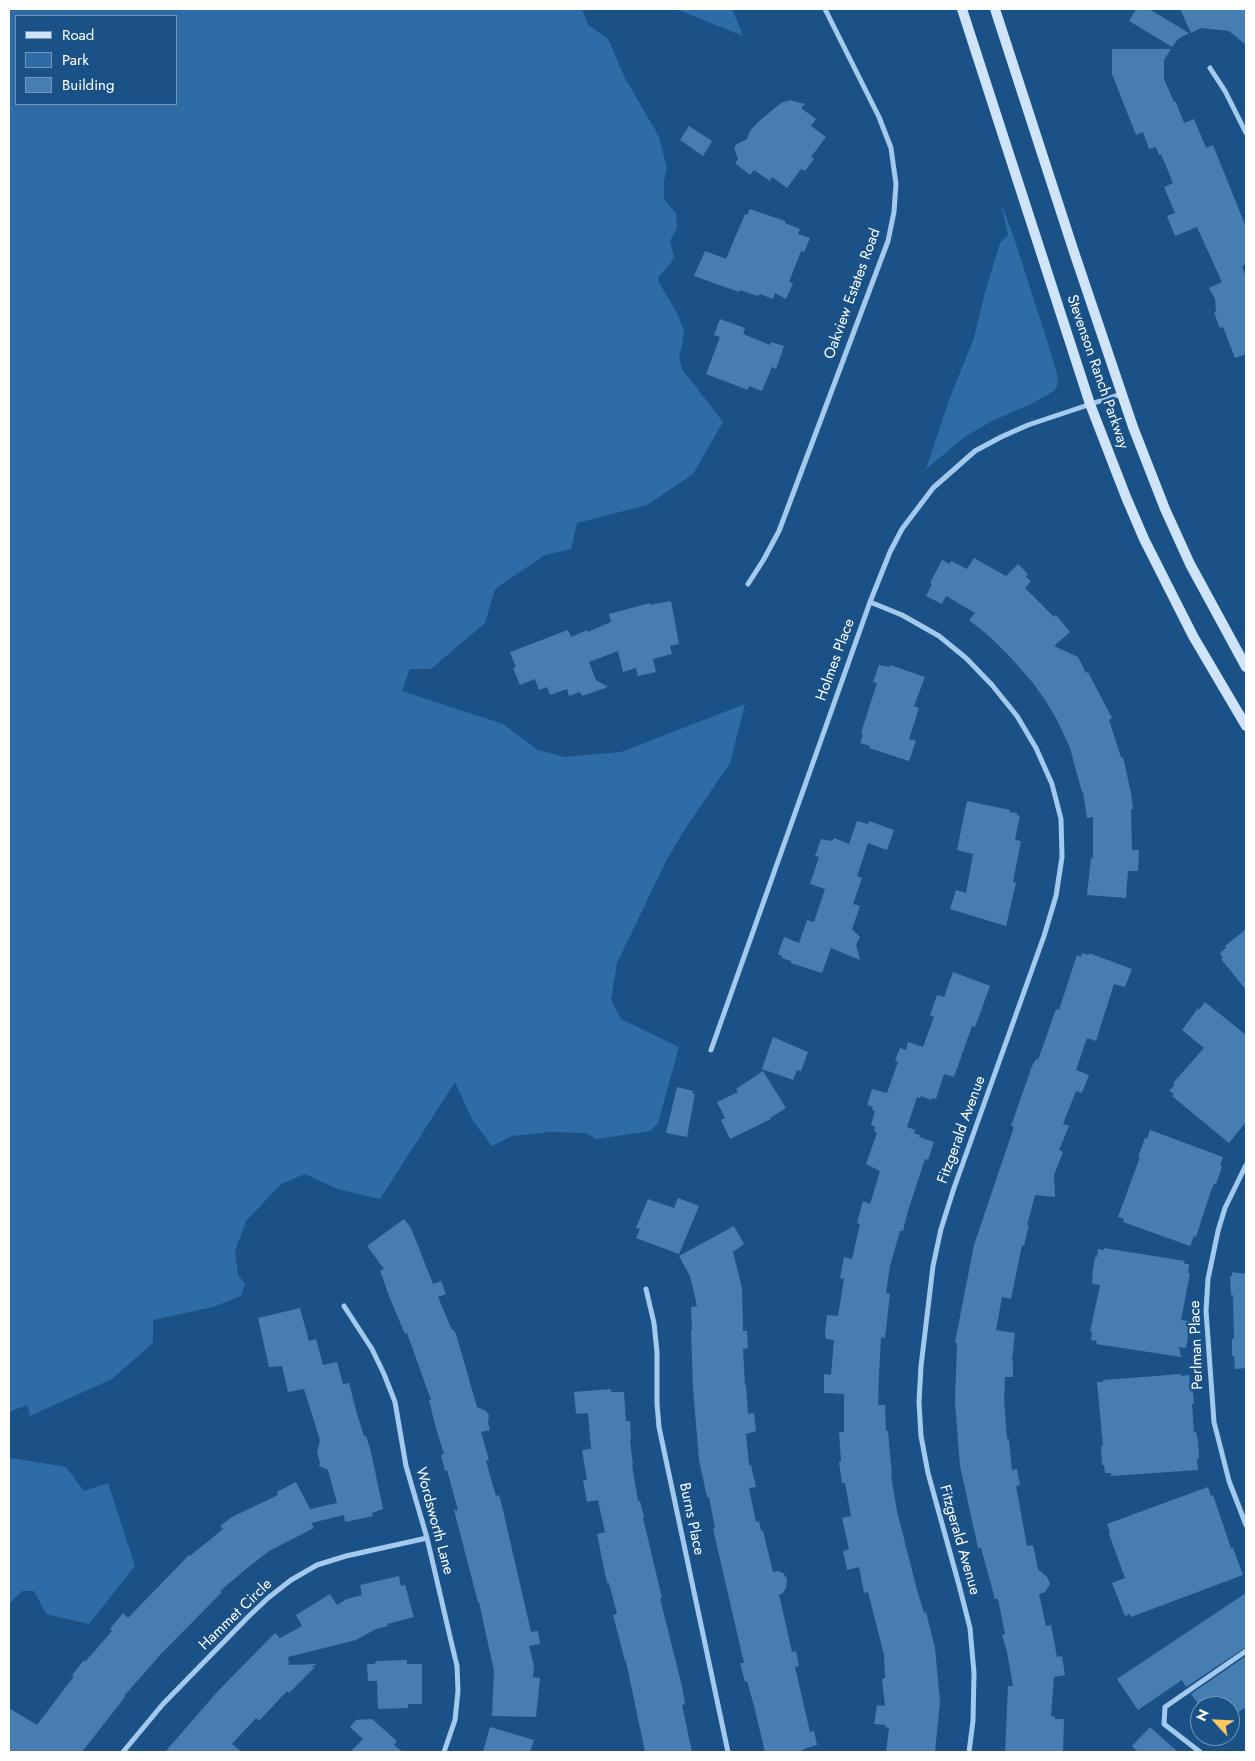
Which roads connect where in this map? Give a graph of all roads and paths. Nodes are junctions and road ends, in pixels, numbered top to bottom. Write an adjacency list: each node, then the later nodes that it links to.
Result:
1 (825, 9): 8 (street, Oakview Estates Road)
2 (962, 9): 7 (main road, Stevenson Ranch Parkway)
3 (995, 9): 6 (main road, Stevenson Ranch Parkway)
4 (1210, 68): 5 (street)
5 (1246, 133)
6 (1121, 394): 7 (street, Holmes Place); 10 (main road, Stevenson Ranch Parkway)
7 (1090, 404): 9 (street, Holmes Place); 11 (main road, Stevenson Ranch Parkway)
8 (748, 584)
9 (870, 602): 12 (street, Holmes Place); 22 (street, Fitzgerald Avenue)
10 (1246, 666)
11 (1246, 726)
12 (711, 1050)
13 (1246, 1165): 16 (street, Perlman Place)
14 (646, 1289): 21 (street, Burns Place)
15 (344, 1306): 17 (street, Wordsworth Lane)
16 (1246, 1525)
17 (427, 1538): 19 (street, Hammet Circle); 20 (street, Wordsworth Lane)
18 (1246, 1651): 23 (street)
19 (123, 1752)
20 (444, 1752)
21 (728, 1752)
22 (969, 1752)
23 (1200, 1752)

